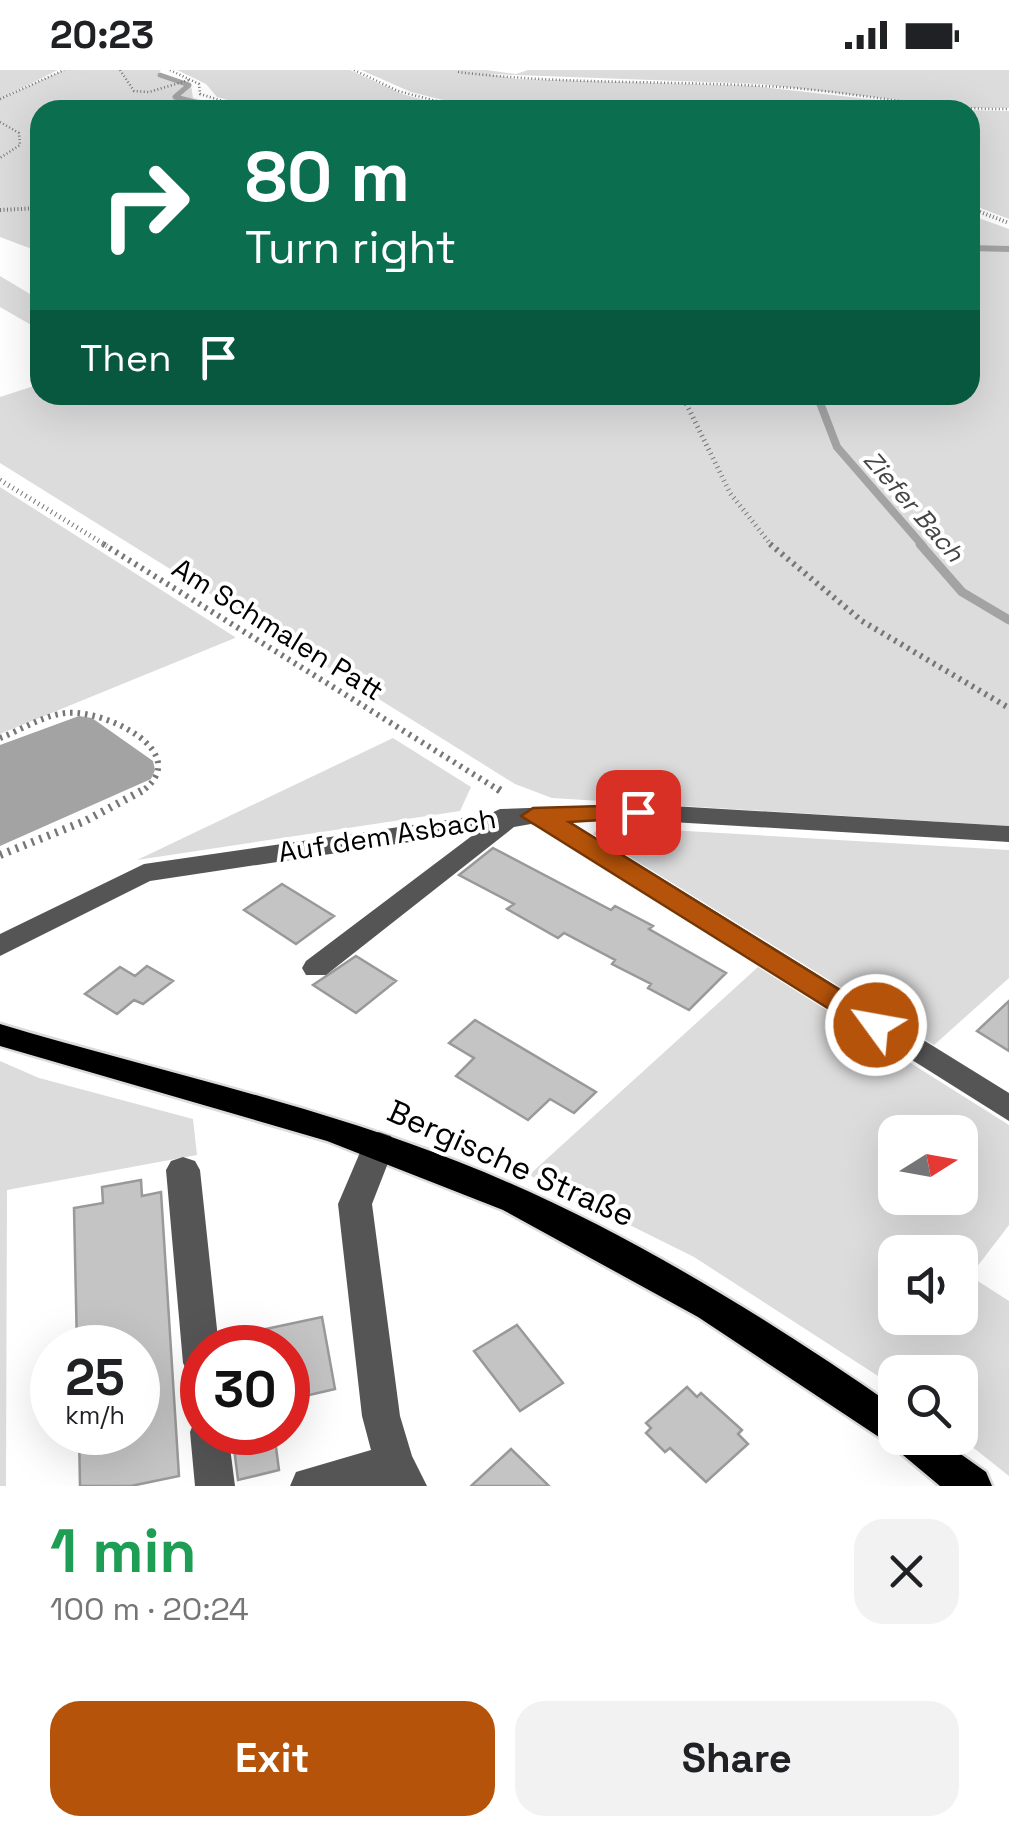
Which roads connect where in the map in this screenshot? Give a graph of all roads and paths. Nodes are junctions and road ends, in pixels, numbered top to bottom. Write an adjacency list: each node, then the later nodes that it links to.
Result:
1 (64, 70): 7 (path)
2 (120, 70): 6 (path)
3 (170, 70): 6 (path)
4 (354, 70): 9 (path)
5 (458, 72): 10 (path)
6 (190, 80): 8 (path)
7 (0, 99)
8 (220, 100)
9 (433, 100)
10 (893, 100)
11 (980, 109): 12 (path)
12 (1009, 110)
13 (0, 122): 14 (path)
14 (0, 158)
15 (30, 208): 16 (path)
16 (0, 210)
17 (980, 212): 18 (path)
18 (1009, 223)
19 (687, 405): 21 (path)
20 (0, 480): 23 (path, Am Schmalen Patt)
21 (1009, 708)
22 (0, 738): 26 (path)
23 (533, 816): 24 (street, Auf dem Asbach); 25 (street); 30 (street, Auf dem Asbach)
24 (500, 817): 27 (street, Auf dem Asbach); 28 (street)
25 (1009, 834)
26 (0, 854)
27 (0, 946)
28 (316, 968)
29 (0, 1035): 31 (main road, Bergische Straße)
30 (1009, 1109)
31 (379, 1145): 34 (main road, Bergische Straße); 37 (street)
32 (183, 1170): 33 (street)
33 (198, 1325)
34 (878, 1417)
35 (212, 1455): 38 (street)
36 (930, 1455): 40 (main road)
37 (400, 1474): 39 (street)
38 (215, 1486)
39 (310, 1486)
40 (972, 1486)

